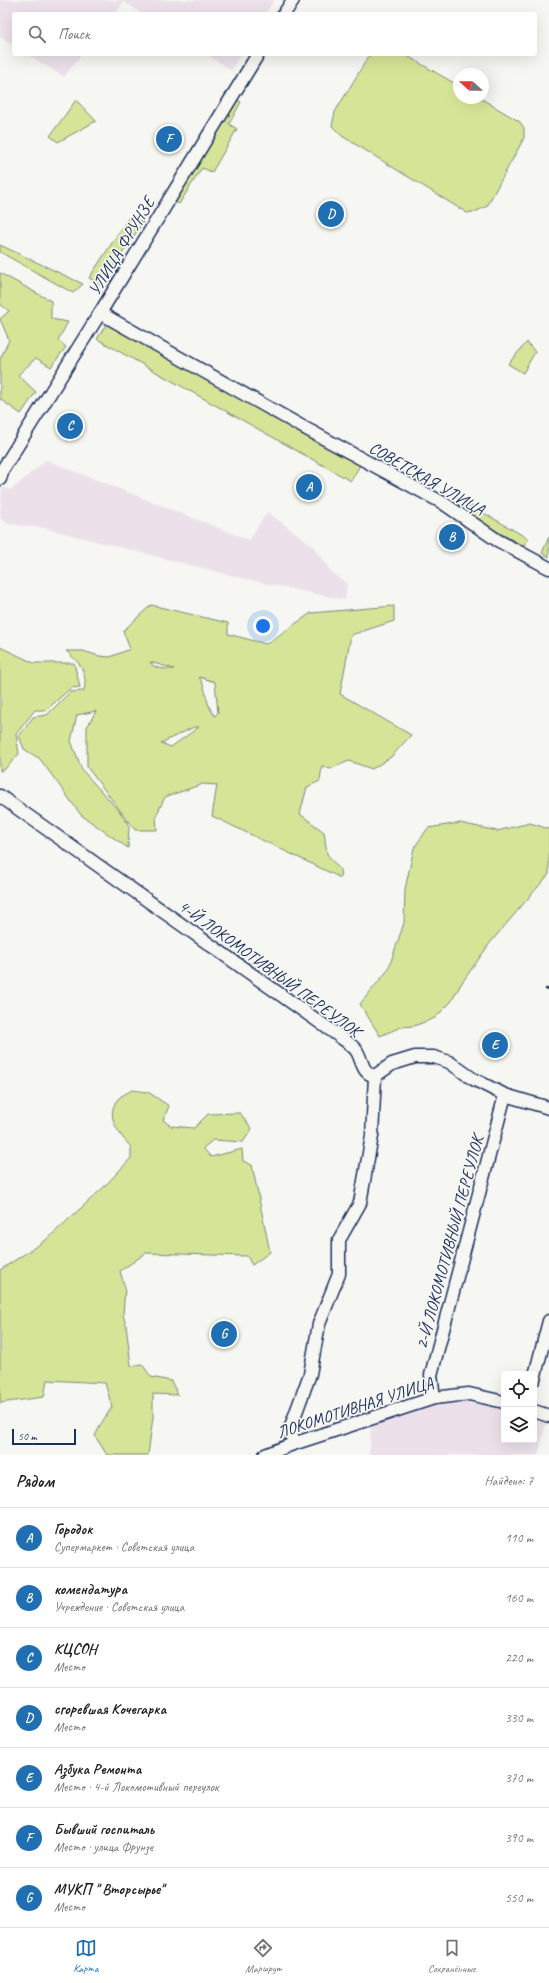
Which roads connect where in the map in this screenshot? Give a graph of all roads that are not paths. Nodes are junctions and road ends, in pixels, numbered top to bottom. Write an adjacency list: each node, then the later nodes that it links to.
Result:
1 (293, 0): 2 (street)
2 (285, 12)
3 (257, 56): 4 (street, УЛИЦА ФРУНЗЕ)
4 (100, 313): 5 (street, УЛИЦА ФРУНЗЕ); 6 (street)
5 (309, 431): 7 (street, СОВЕТСКАЯ УЛИЦА)
6 (0, 479)
7 (549, 568)
8 (0, 796): 9 (street, 4-Й ЛОКОМОТИВНЫЙ ПЕРЕУЛОК)
9 (375, 1076): 10 (street); 18 (street)
10 (505, 1095): 11 (street); 14 (street, 2-Й ЛОКОМОТИВНЫЙ ПЕРЕУЛОК)
11 (549, 1108)
12 (549, 1321): 13 (street)
13 (536, 1371)
14 (434, 1398): 15 (street, ЛОКОМОТИВНАЯ УЛИЦА); 18 (street, ЛОКОМОТИВНАЯ УЛИЦА)
15 (501, 1401)
16 (537, 1413): 17 (street)
17 (549, 1416)
18 (293, 1444): 19 (street, ЛОКОМОТИВНАЯ УЛИЦА)
19 (265, 1455)

